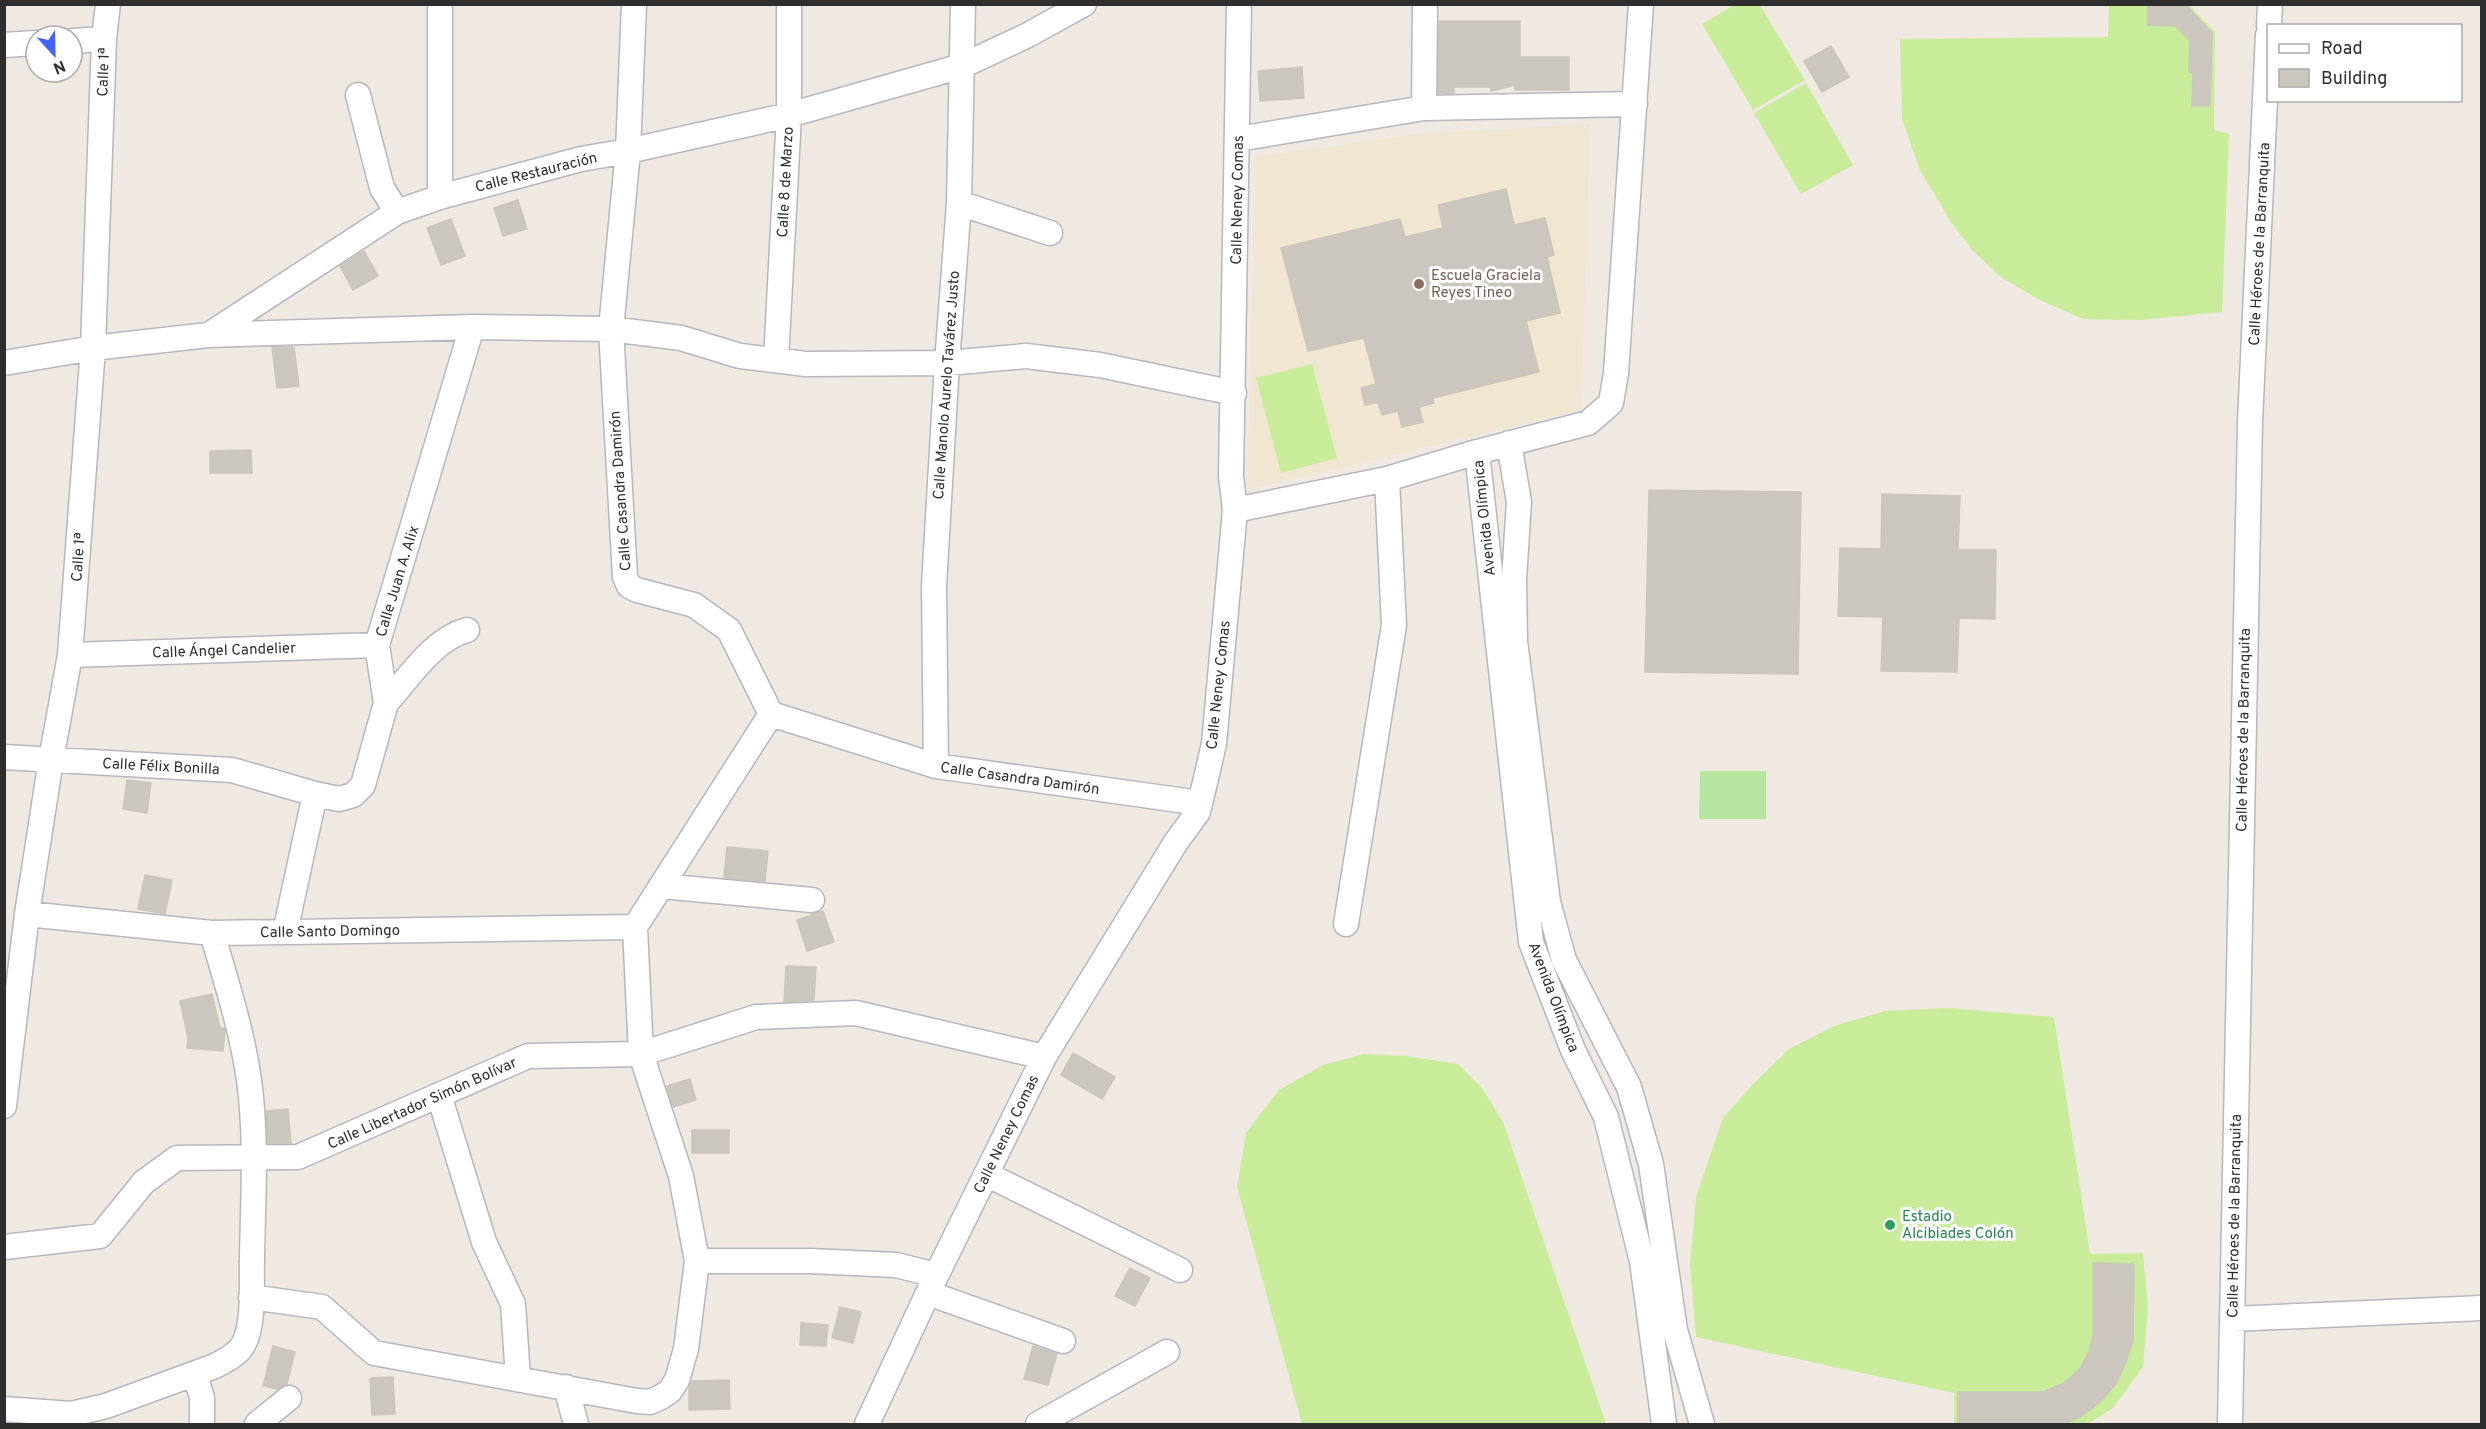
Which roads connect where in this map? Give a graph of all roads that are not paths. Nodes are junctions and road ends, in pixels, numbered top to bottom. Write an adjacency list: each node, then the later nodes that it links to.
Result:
1 (108, 4): 12 (street, Calle 1ª)
2 (440, 4): 24 (street)
3 (634, 4): 23 (street, Calle Casandra Damirón)
4 (789, 4): 21 (street, Calle 8 de Marzo)
5 (963, 4): 17 (street, Calle Manolo Aurelo Tavárez Justo)
6 (1084, 4): 17 (street, Calle Restauración)
7 (1239, 4): 22 (street, Calle Neney Comas)
8 (1425, 4): 20 (street)
9 (1641, 4): 19 (street)
10 (2270, 4): 11 (street)
11 (2269, 24)
12 (104, 39): 13 (street); 31 (street, Calle 1ª)
13 (84, 40)
14 (24, 44): 15 (street)
15 (4, 45)
16 (2267, 57): 69 (street, Calle Héroes de la Barranquita)
17 (962, 66): 21 (street, Calle Restauración); 25 (street, Calle Manolo Aurelo Tavárez Justo)
18 (358, 95): 26 (street)
19 (1635, 104): 20 (street); 36 (street)
20 (1424, 108): 22 (street)
21 (789, 115): 23 (street, Calle Restauración); 32 (street, Calle 8 de Marzo)
22 (1238, 140): 35 (street, Calle Neney Comas)
23 (628, 151): 24 (street, Calle Restauración); 29 (street, Calle Casandra Damirón)
24 (440, 197): 26 (street, Calle Restauración)
25 (959, 203): 27 (street); 34 (street, Calle Manolo Aurelo Tavárez Justo)
26 (397, 212): 30 (street, Calle Restauración)
27 (1050, 233)
28 (472, 327): 29 (street); 30 (street); 41 (street, Calle Juan A. Alix)
29 (610, 329): 32 (street); 44 (street, Calle Casandra Damirón)
30 (208, 335): 31 (street, Calle Restauración)
31 (93, 348): 33 (street, Calle Restauración); 42 (street, Calle 1ª)
32 (776, 360): 34 (street)
33 (4, 363)
34 (947, 363): 35 (street); 47 (street, Calle Manolo Aurelo Tavárez Justo)
35 (1234, 393): 39 (street, Calle Neney Comas)
36 (1509, 443): 37 (street); 83 (street)
37 (1477, 452): 38 (street); 82 (street, Avenida Olímpica)
38 (1387, 479): 39 (street); 53 (street)
39 (1235, 510): 49 (street, Calle Neney Comas)
40 (467, 630): 43 (street)
41 (378, 645): 42 (street, Calle Ángel Candelier); 43 (street, Calle Juan A. Alix)
42 (70, 656): 46 (street, Calle 1ª)
43 (386, 703): 48 (street, Calle Juan A. Alix)
44 (771, 714): 47 (street, Calle Casandra Damirón); 50 (street)
45 (4, 757): 46 (street, Calle Félix Bonilla)
46 (51, 759): 48 (street, Calle Félix Bonilla); 52 (street, Calle 1ª)
47 (936, 766): 49 (street, Calle Casandra Damirón)
48 (315, 794): 55 (street)
49 (1200, 803): 58 (street, Calle Neney Comas)
50 (661, 886): 51 (street); 54 (street)
51 (812, 900)
52 (27, 914): 56 (street, Calle Santo Domingo); 60 (street, Calle 1ª)
53 (1346, 924)
54 (634, 927): 55 (street, Calle Santo Domingo); 57 (street)
55 (285, 932): 56 (street, Calle Santo Domingo)
56 (212, 933): 61 (street)
57 (641, 1054): 58 (street, Calle Libertador Simón Bolívar); 59 (street, Calle Libertador Simón Bolívar); 64 (street)
58 (1044, 1057): 62 (street, Calle Neney Comas)
59 (439, 1095): 61 (street, Calle Libertador Simón Bolívar); 73 (street)
60 (4, 1106)
61 (254, 1156): 63 (street, Calle Libertador Simón Bolívar); 67 (street)
62 (986, 1174): 65 (street); 66 (street, Calle Neney Comas)
63 (4, 1247)
64 (697, 1261): 66 (street); 74 (street)
65 (1180, 1270)
66 (932, 1284): 70 (street); 80 (street, Calle Neney Comas)
67 (251, 1297): 72 (street); 73 (street)
68 (2481, 1308): 69 (street)
69 (2232, 1319): 84 (street, Calle Héroes de la Barranquita)
70 (1063, 1341)
71 (1167, 1352): 81 (street)
72 (195, 1374): 76 (street); 77 (street)
73 (518, 1378): 74 (street)
74 (566, 1387): 79 (street)
75 (289, 1398): 78 (street)
76 (4, 1409)
77 (202, 1425)
78 (257, 1425)
79 (576, 1425)
80 (867, 1425)
81 (1038, 1425)
82 (1664, 1425)
83 (1702, 1425)
84 (2230, 1425)

